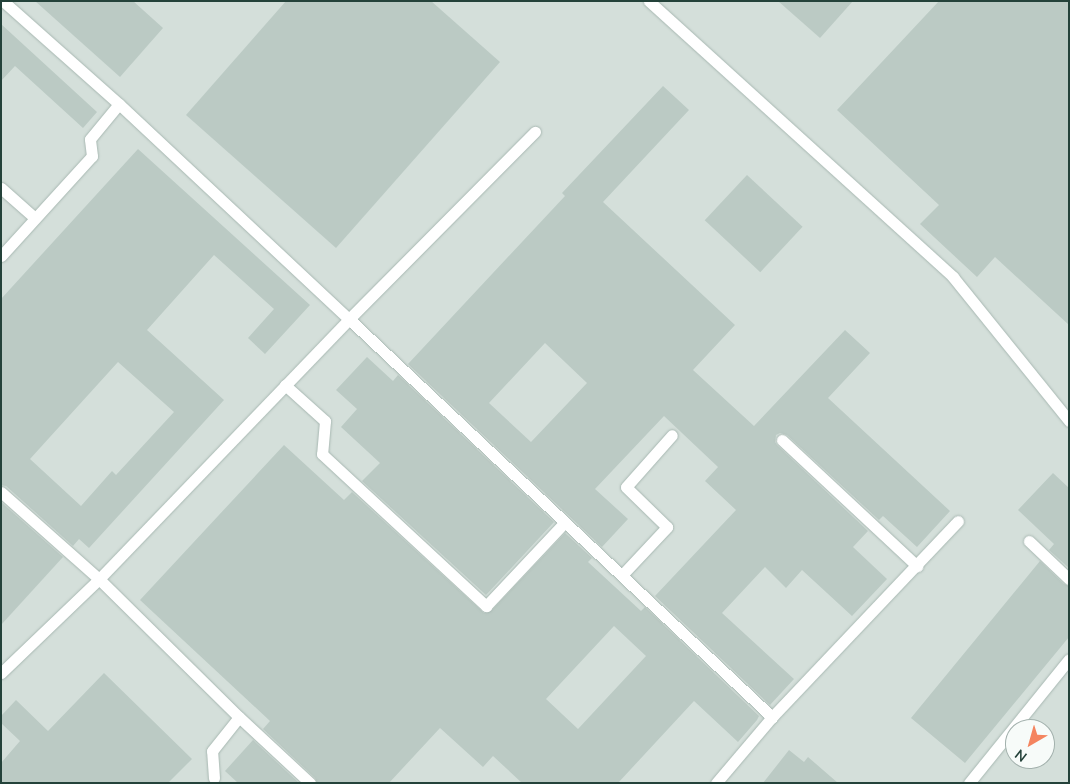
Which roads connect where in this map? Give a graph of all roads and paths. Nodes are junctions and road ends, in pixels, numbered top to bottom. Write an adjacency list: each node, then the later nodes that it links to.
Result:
1 (3, 1): 3 (lane)
2 (649, 1): 10 (lane)
3 (119, 104): 6 (lane); 8 (lane)
4 (535, 132): 8 (lane)
5 (1, 188): 6 (lane)
6 (35, 218): 7 (lane)
7 (1, 256)
8 (349, 319): 9 (lane); 15 (lane)
9 (284, 385): 15 (lane); 19 (lane)
10 (1069, 421)
11 (672, 435): 18 (lane)
12 (782, 440): 17 (lane)
13 (1, 492): 19 (lane)
14 (958, 521): 17 (lane)
15 (566, 522): 18 (lane)
16 (1029, 541): 20 (lane)
17 (917, 566): 24 (lane)
18 (622, 575): 24 (lane)
19 (99, 579): 22 (lane); 23 (lane)
20 (1069, 579)
21 (1069, 658): 28 (lane)
22 (1, 673)
23 (239, 717): 25 (lane); 26 (lane)
24 (772, 717): 27 (lane)
25 (214, 781)
26 (310, 783)
27 (716, 783)
28 (968, 783)

